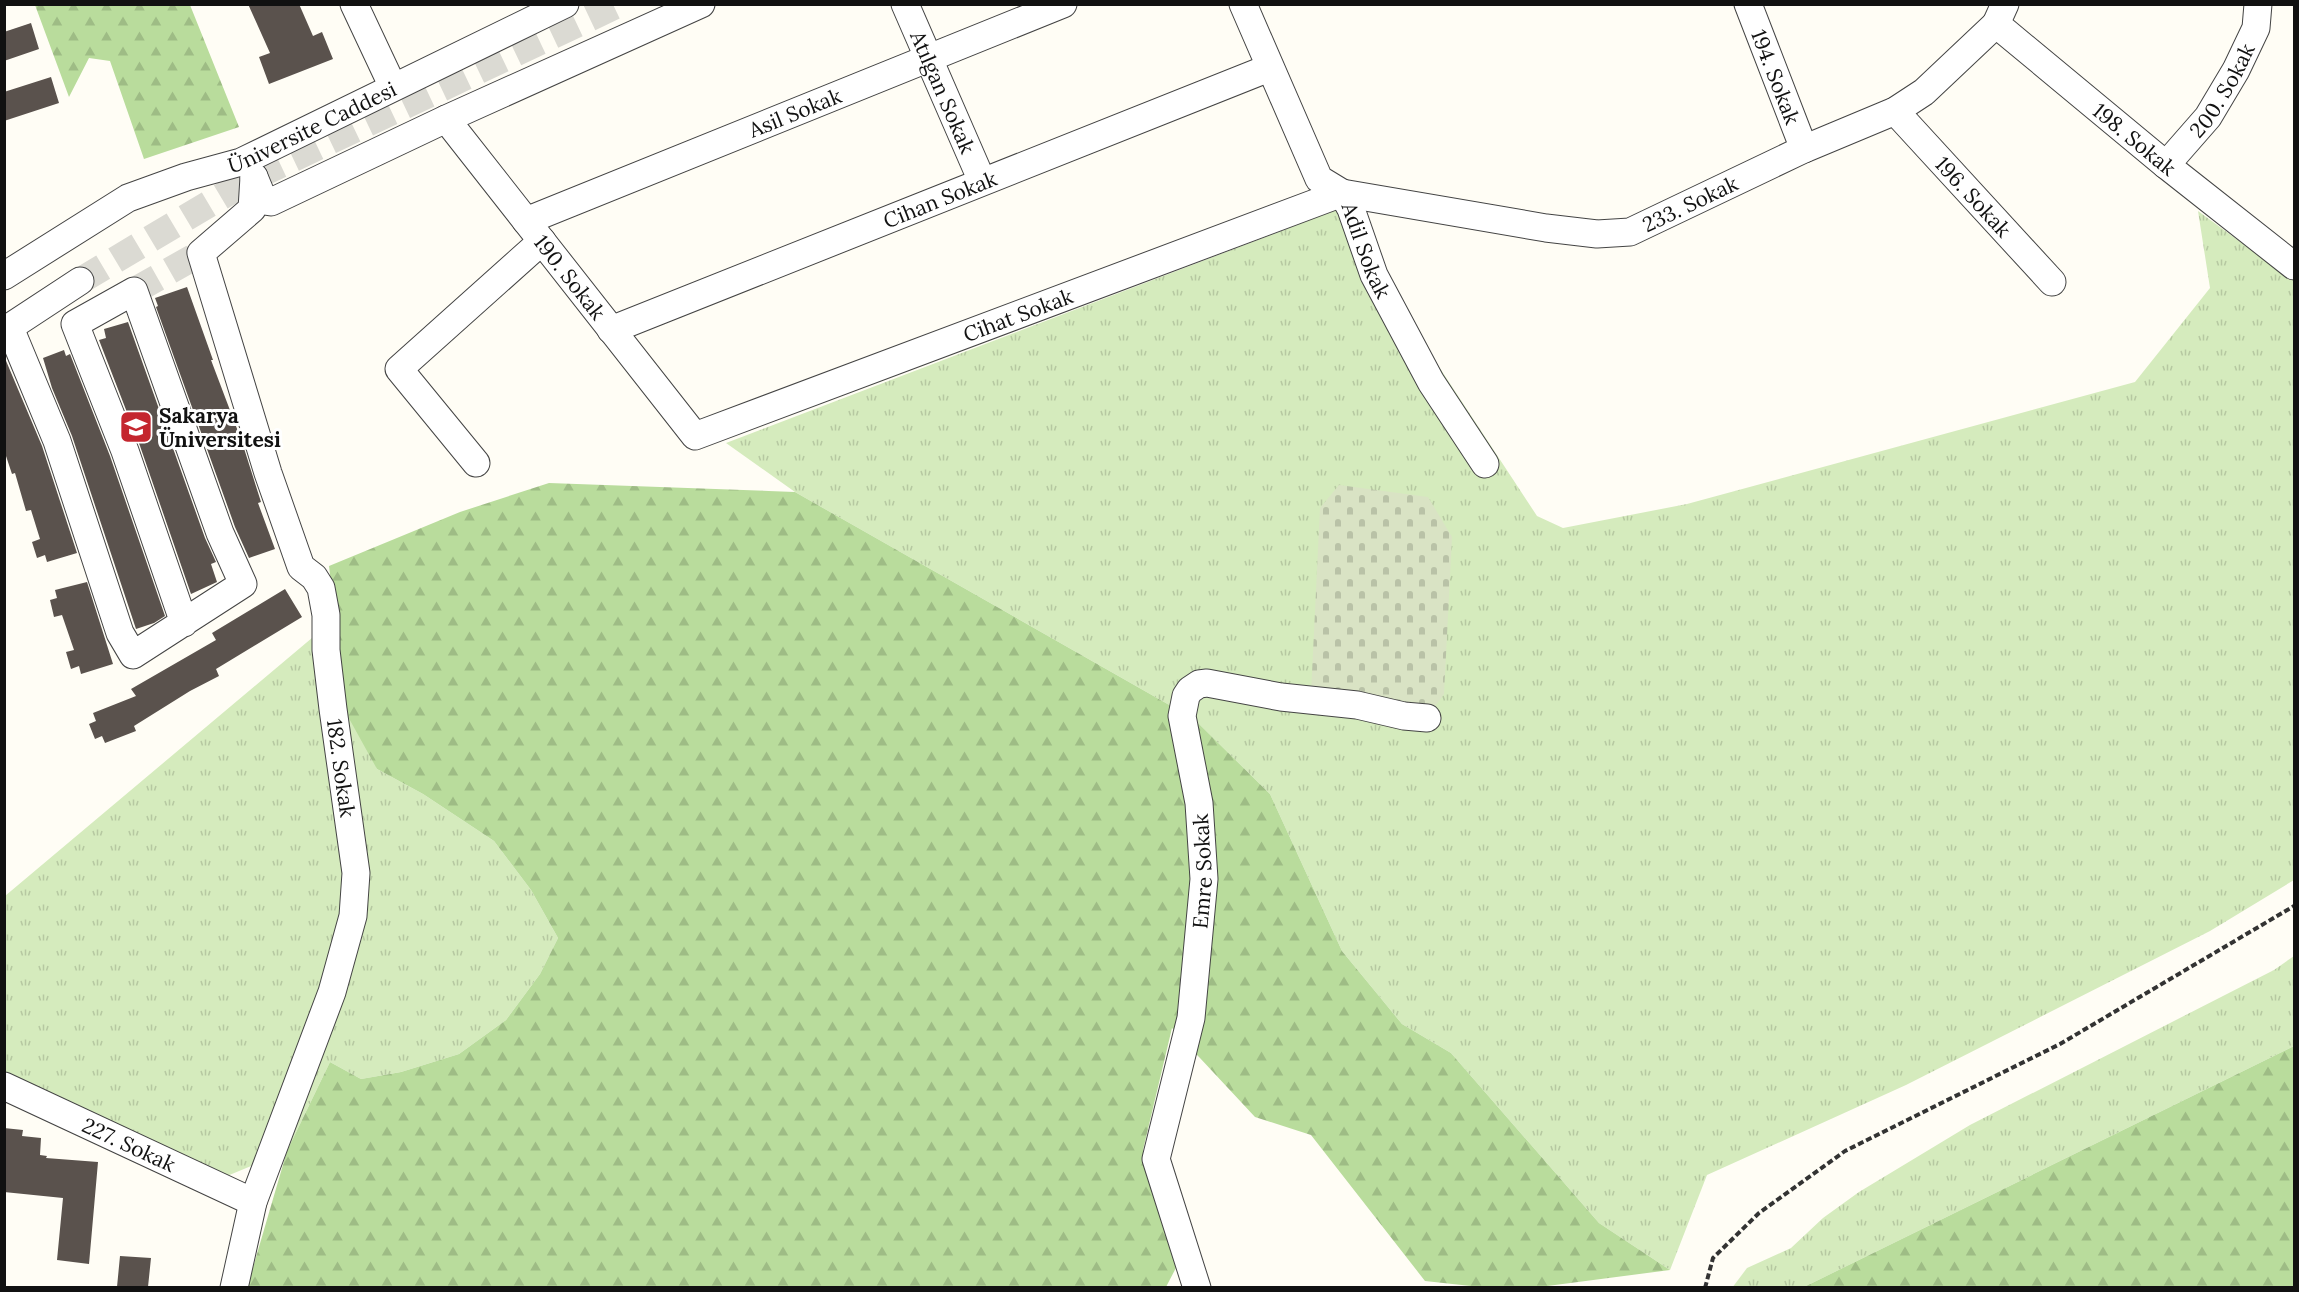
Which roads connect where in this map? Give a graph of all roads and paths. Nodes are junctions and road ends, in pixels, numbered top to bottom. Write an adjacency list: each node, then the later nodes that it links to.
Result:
1 (354, 4): 12 (street)
2 (565, 4): 12 (street, Üniversite Caddesi)
3 (701, 4): 14 (street)
4 (905, 4): 10 (street, Atılgan Sokak)
5 (1063, 4): 10 (street, Asil Sokak)
6 (1243, 4): 11 (street, Adil Sokak)
7 (1748, 4): 15 (street, 194. Sokak)
8 (2258, 4): 16 (street, 200. Sokak)
9 (2000, 14): 13 (street, 233. Sokak); 16 (street, 198. Sokak)
10 (928, 58): 17 (street, Atılgan Sokak); 19 (street, Asil Sokak)
11 (1269, 68): 17 (street, Cihan Sokak); 18 (street, Adil Sokak)
12 (393, 87): 21 (street, Üniversite Caddesi)
13 (1895, 111): 15 (street, 233. Sokak); 23 (street, 196. Sokak)
14 (446, 119): 19 (street, 190. Sokak); 33 (street, 182. Sokak)
15 (1804, 148): 18 (street, 233. Sokak)
16 (2166, 165): 20 (street, 198. Sokak)
17 (981, 181): 25 (street, Cihan Sokak)
18 (1342, 193): 26 (street, Cihat Sokak); 28 (street, Adil Sokak)
19 (534, 231): 25 (street, 190. Sokak); 27 (street, Asil Sokak)
20 (2290, 254)
21 (4, 276)
22 (80, 281): 24 (street)
23 (2052, 282)
24 (7, 329): 29 (street)
25 (611, 330): 26 (street, 190. Sokak)
26 (694, 436)
27 (476, 463)
28 (1485, 464)
29 (184, 623): 29 (street)
30 (1427, 718): 35 (street, Emre Sokak)
31 (2295, 906): 36 (path)
32 (4, 1086): 33 (street, 227. Sokak)
33 (253, 1202): 34 (street, 182. Sokak)
34 (234, 1287)
35 (1197, 1287)
36 (1705, 1287)

